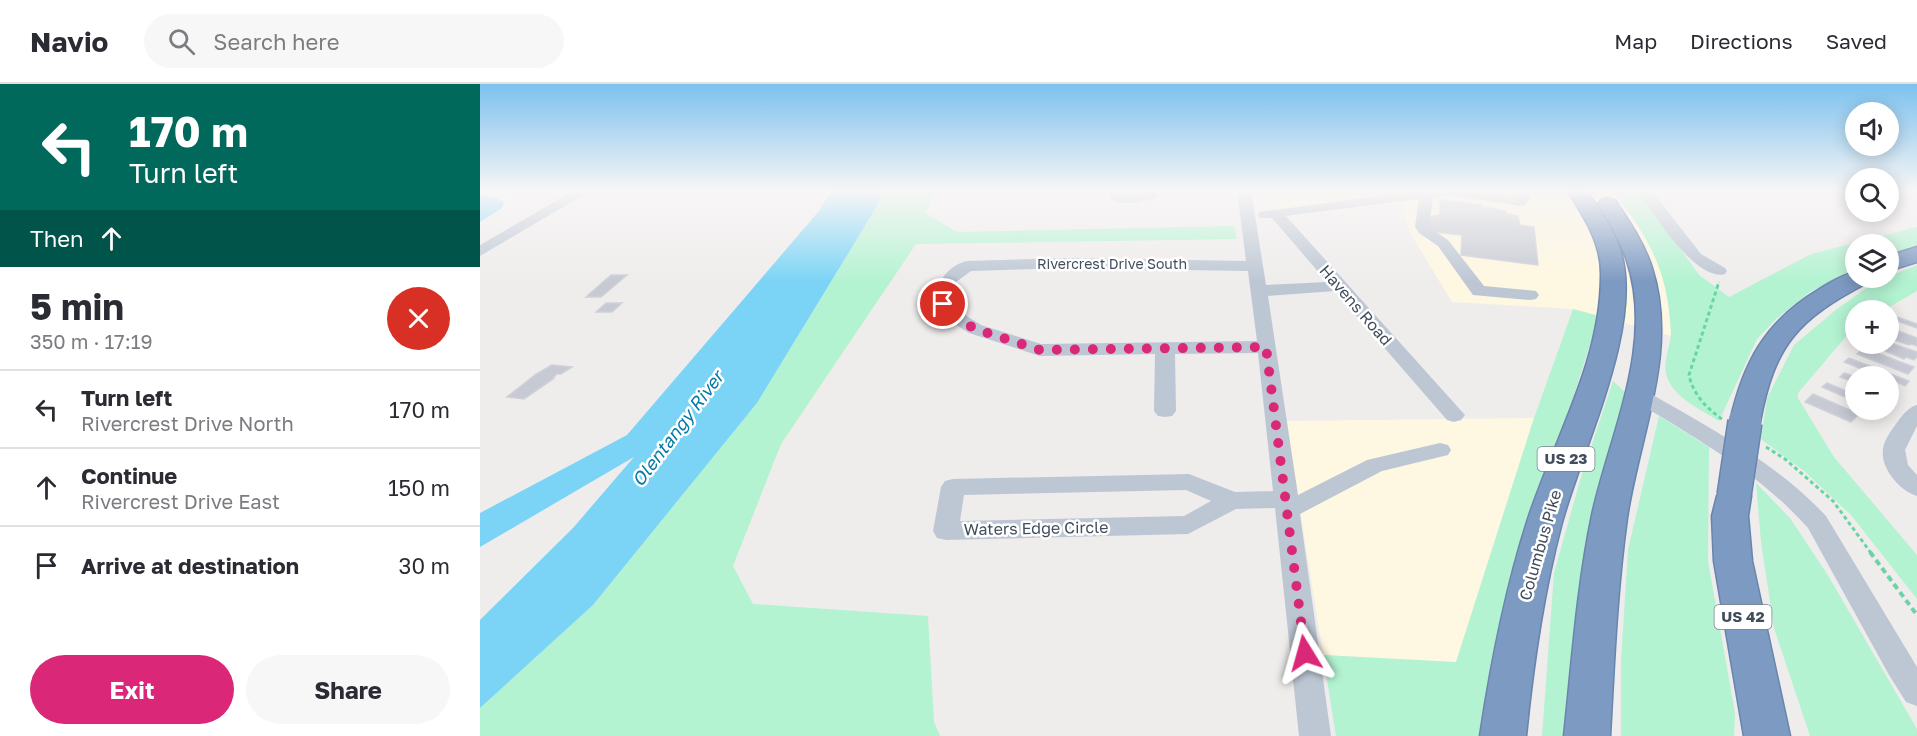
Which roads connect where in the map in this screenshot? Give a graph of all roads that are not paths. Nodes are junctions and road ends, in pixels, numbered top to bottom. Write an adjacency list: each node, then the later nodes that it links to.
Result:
1 (533, 220): 8 (street)
2 (1249, 220): 11 (street)
3 (1282, 220): 14 (street, Havens Road)
4 (1425, 220): 16 (street)
5 (1595, 220): 17 (highway, Columbus Pike / US 23)
6 (1618, 220): 20 (highway)
7 (1667, 220): 12 (street)
8 (480, 251)
9 (1917, 254): 10 (highway)
10 (1899, 260)
11 (1256, 266): 15 (street); 18 (street, Rivercrest Drive South)
12 (1719, 271)
13 (1845, 285): 32 (highway, US 42, bridge)
14 (1339, 286): 15 (street); 23 (street, Havens Road)
15 (1259, 291): 19 (street)
16 (1530, 296)
17 (1604, 346): 20 (highway); 30 (highway, Columbus Pike / US 23)
18 (1165, 347): 19 (street); 21 (street)
19 (1266, 347): 27 (street)
20 (1639, 395): 28 (street); 31 (highway)
21 (1164, 411)
22 (1917, 412): 25 (street)
23 (1454, 415)
24 (1440, 450): 27 (street)
25 (1917, 488)
26 (1232, 501): 26 (street, Waters Edge Circle); 27 (street, Waters Edge Circle)
27 (1286, 505): 29 (street)
28 (1917, 692)
29 (1315, 736)
30 (1503, 736)
31 (1587, 736)
32 (1767, 736)

